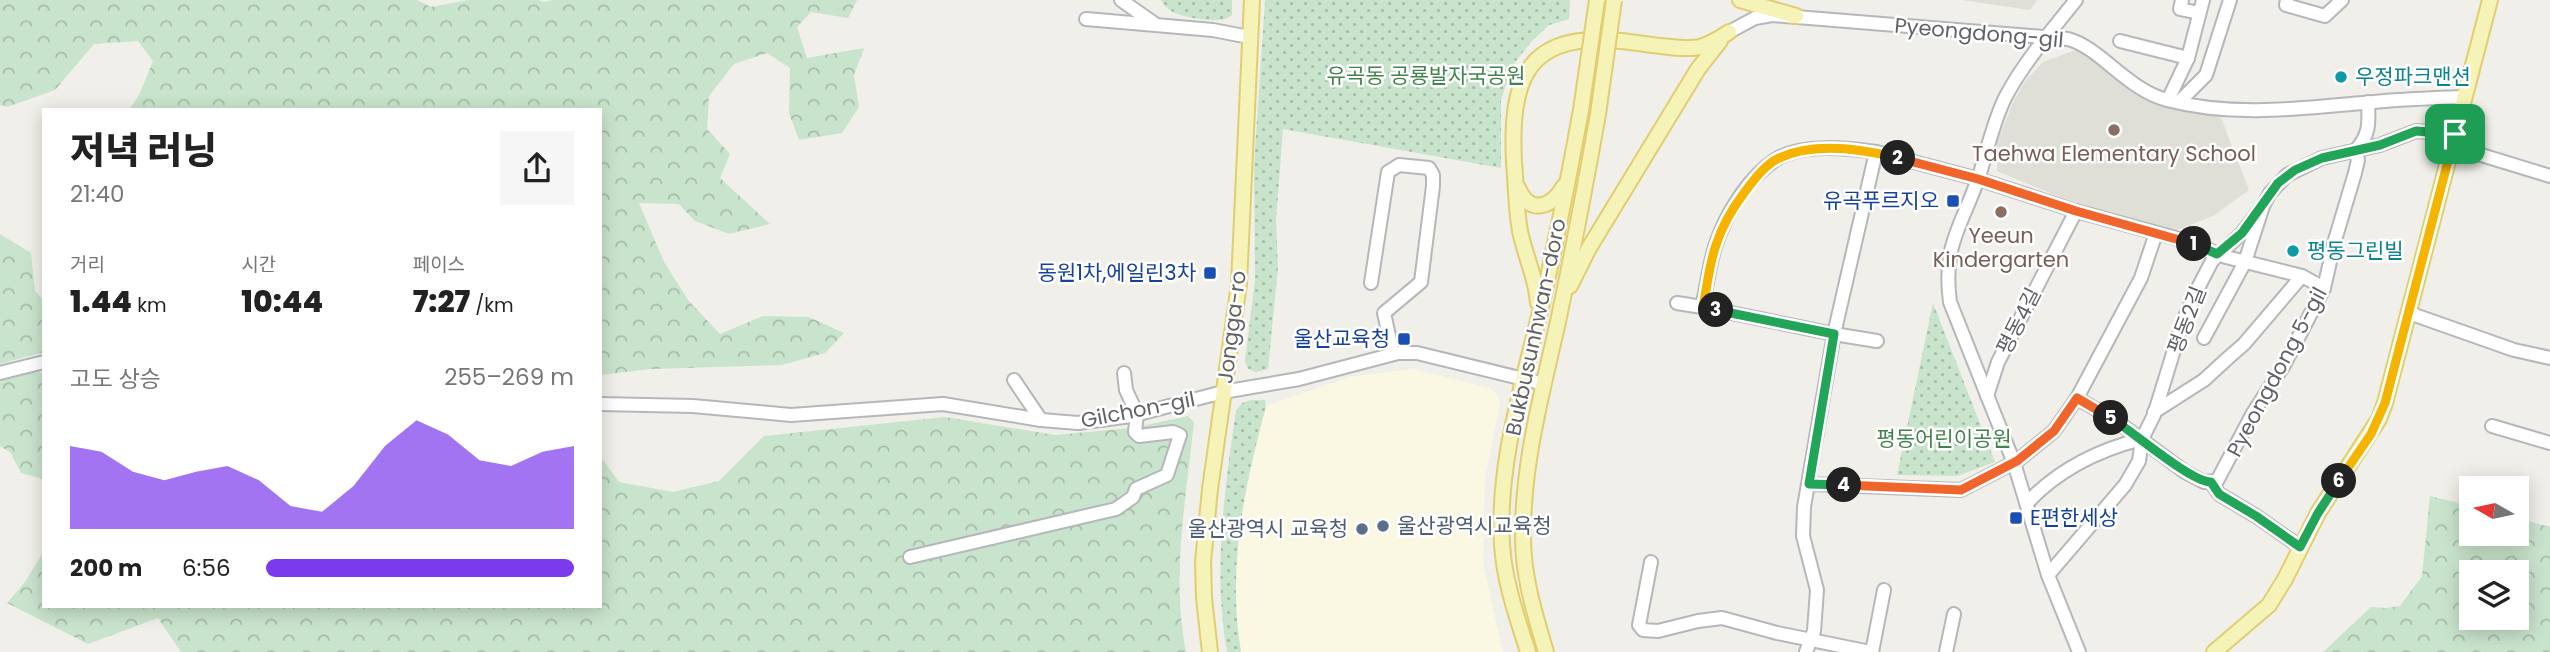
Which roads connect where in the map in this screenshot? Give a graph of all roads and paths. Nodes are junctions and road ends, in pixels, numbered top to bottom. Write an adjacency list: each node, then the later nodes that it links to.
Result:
1 (1121, 0): 15 (street)
2 (1252, 0): 17 (main road, Jongga-ro)
3 (1597, 0): 30 (main road, Bukbusunhwan-doro, bridge)
4 (1614, 0): 43 (main road, Bukbusunhwan-doro, bridge)
5 (1740, 0): 13 (main road)
6 (2076, 0): 18 (street)
7 (2182, 0): 12 (street)
8 (2230, 0): 22 (street)
9 (2287, 0): 10 (street)
10 (2342, 0)
11 (2490, 0): 21 (main road)
12 (2201, 7): 20 (street)
13 (1796, 16): 16 (street, Pyeongdong-gil); 18 (street, Pyeongdong-gil)
14 (1086, 19): 15 (street)
15 (1156, 25): 17 (street)
16 (1729, 32): 32 (main road); 43 (main road)
17 (1249, 37): 57 (main road, Jongga-ro)
18 (2048, 37): 22 (street, Pyeongdong-gil); 31 (street)
19 (2120, 41): 20 (street)
20 (2188, 58): 22 (street)
21 (2465, 97): 23 (street, Pyeongdong-gil); 26 (main road)
22 (2173, 101): 23 (street, Pyeongdong-gil)
23 (2368, 102): 24 (street, Pyeongdong 5-gil)
24 (2369, 126): 25 (street); 27 (street, Pyeongdong 5-gil)
25 (2399, 139): 26 (street, 평동2길); 27 (street, 평동2길)
26 (2454, 140): 29 (street, 평동2길); 44 (main road)
27 (2356, 151): 33 (street, 평동2길); 40 (street, Pyeongdong 5-gil)
28 (1876, 152): 31 (street); 42 (street); 46 (street)
29 (2550, 176)
30 (1569, 177): 32 (main road); 45 (main road, Bukbusunhwan-doro)
31 (1978, 179): 34 (street); 58 (street)
32 (1515, 180): 45 (main road)
33 (2263, 206): 36 (street, 평동2길); 37 (street, 평동2길)
34 (2076, 211): 35 (street); 58 (street, 평동4길)
35 (2156, 233): 36 (street); 59 (street)
36 (2217, 254): 37 (street); 61 (street, 평동2길)
37 (2245, 262): 38 (street); 47 (street, 평동2길)
38 (2302, 276): 40 (street); 61 (street, 평동2길)
39 (1371, 283): 49 (street)
40 (2324, 288): 68 (street, Pyeongdong 5-gil)
41 (1677, 303): 42 (street)
42 (1703, 307): 46 (street)
43 (1560, 310): 56 (main road, Bukbusunhwan-doro)
44 (2409, 313): 50 (street); 71 (main road)
45 (1537, 322): 54 (main road, Bukbusunhwan-doro)
46 (1834, 334): 48 (street); 69 (street)
47 (2204, 338)
48 (1877, 341)
49 (1393, 354): 54 (street, Gilchon-gil); 57 (street, Gilchon-gil)
50 (2550, 358)
51 (42, 362): 52 (street)
52 (0, 373)
53 (1124, 373): 62 (street)
54 (1524, 379): 56 (street, Gilchon-gil); 79 (main road, Bukbusunhwan-doro)
55 (1014, 380): 63 (street)
56 (1544, 384): 80 (main road, Bukbusunhwan-doro)
57 (1223, 392): 62 (street, Gilchon-gil); 78 (main road, Jongga-ro)
58 (1987, 396): 67 (street)
59 (2077, 398): 65 (street); 67 (street)
60 (602, 404): 63 (street, Gilchon-gil)
61 (2154, 412): 65 (street, 평동2길)
62 (1137, 414): 63 (street, Gilchon-gil); 72 (street)
63 (1041, 420)
64 (2492, 426): 66 (street)
65 (2142, 439): 68 (street); 70 (street); 74 (street, 평동2길)
66 (2550, 443)
67 (2014, 463): 69 (street); 70 (street)
68 (2211, 482): 71 (street)
69 (1809, 484): 77 (street)
70 (2027, 503): 74 (street)
71 (2300, 547): 85 (main road)
72 (910, 557)
73 (1651, 562): 77 (street)
74 (2048, 575): 84 (street)
75 (1884, 590): 82 (street)
76 (1954, 614): 83 (street)
77 (1811, 639): 81 (street); 82 (street)
78 (1210, 652)
79 (1528, 652)
80 (1546, 652)
81 (1806, 652)
82 (1871, 652)
83 (1946, 652)
84 (2079, 652)
85 (2214, 652)

